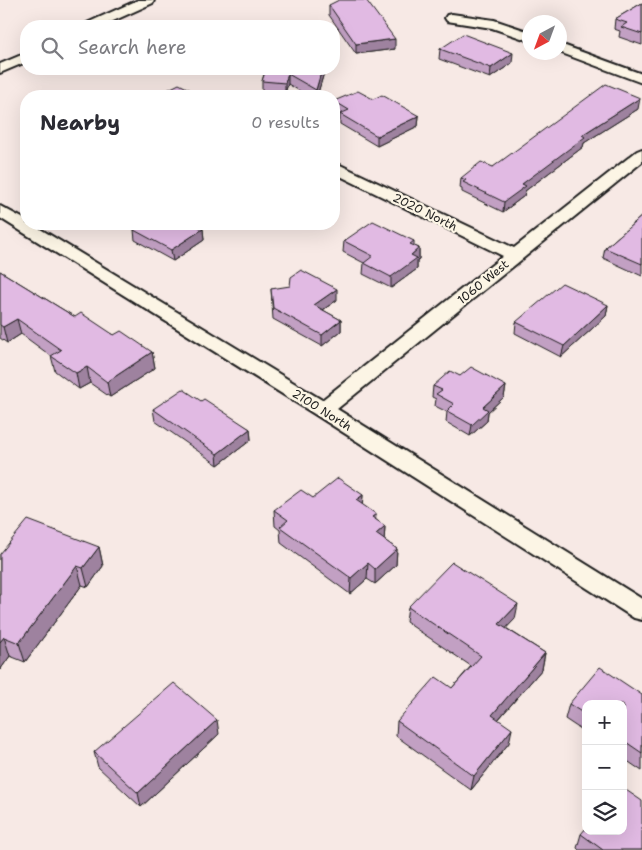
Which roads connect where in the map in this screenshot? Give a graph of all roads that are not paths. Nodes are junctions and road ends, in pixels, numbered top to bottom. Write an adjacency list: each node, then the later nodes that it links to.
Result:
1 (148, 0): 3 (street)
2 (452, 18): 4 (street)
3 (105, 20)
4 (522, 34)
5 (567, 51): 8 (street)
6 (20, 60): 7 (street)
7 (0, 70)
8 (642, 79)
9 (642, 154): 14 (street, 1060 West)
10 (340, 171): 14 (street, 2020 North)
11 (0, 211): 12 (street, 2100 North)
12 (20, 223)
13 (31, 230): 15 (street, 2100 North)
14 (516, 256): 15 (street, 1060 West)
15 (323, 410): 16 (street, 2100 North)
16 (642, 611)

